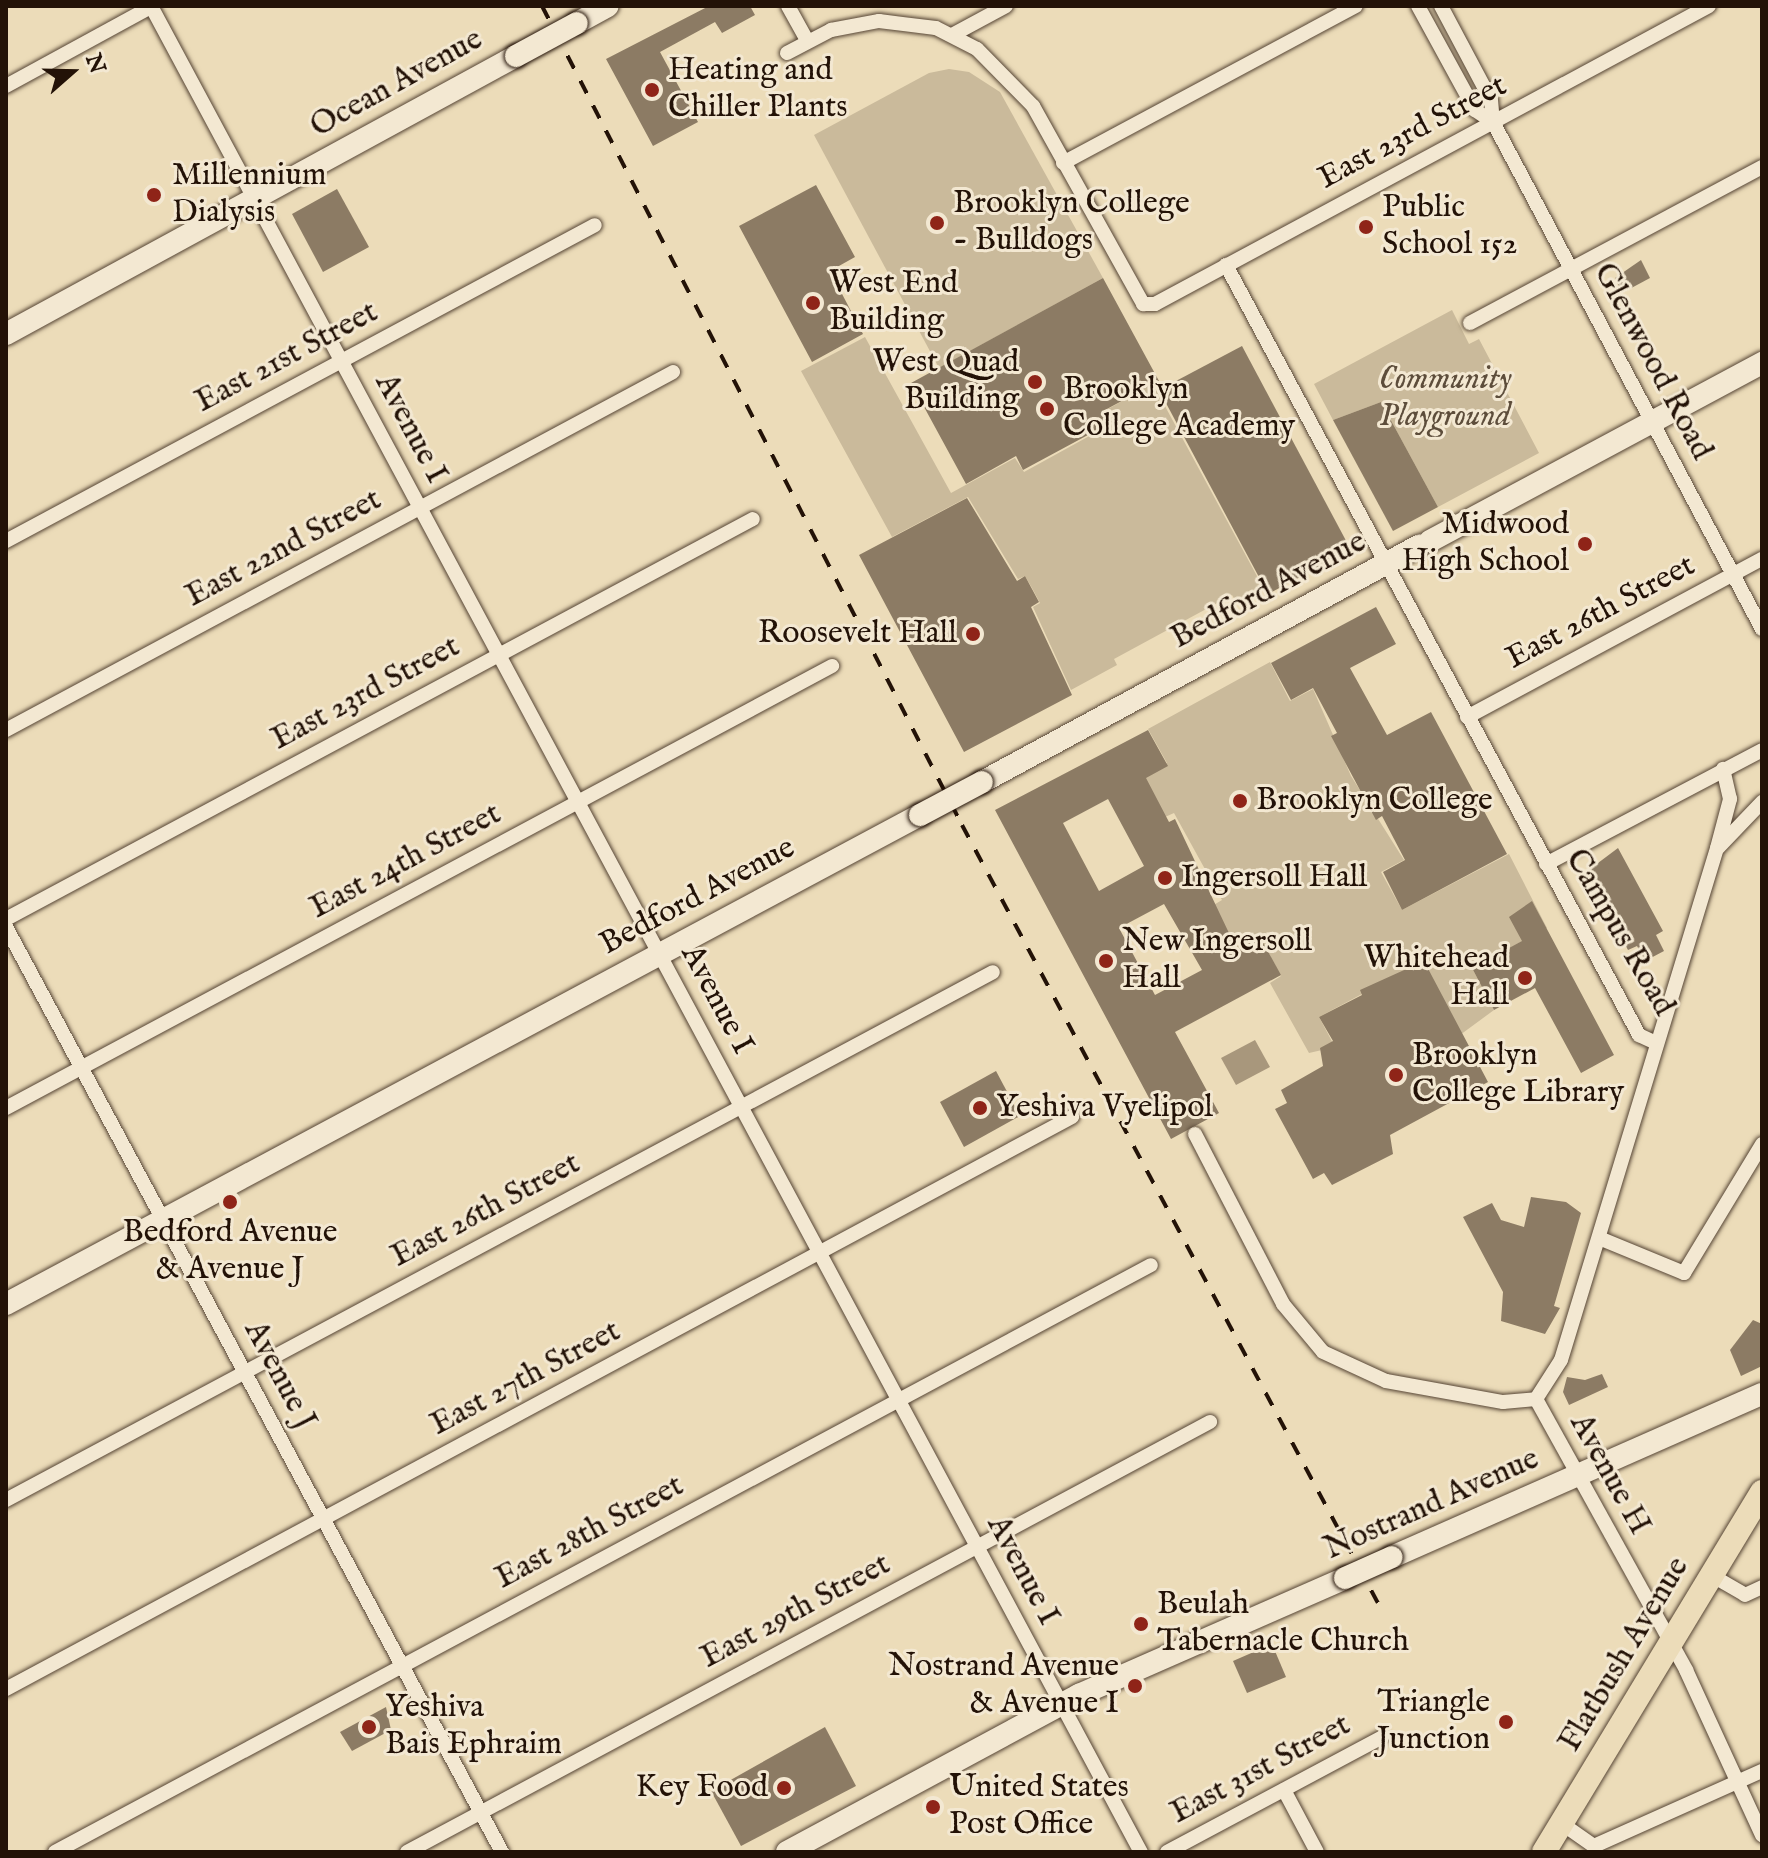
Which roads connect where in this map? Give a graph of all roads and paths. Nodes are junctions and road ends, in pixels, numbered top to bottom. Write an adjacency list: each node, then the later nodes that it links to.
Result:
1 (152, 6): 12 (street); 16 (street, Avenue I)
2 (608, 6): 16 (main road, Ocean Avenue, bridge)
3 (788, 6): 10 (street)
4 (1006, 6): 9 (street)
5 (1356, 6): 14 (street)
6 (1418, 6): 13 (street, Glenwood Road)
7 (1441, 6): 13 (street, Glenwood Road)
8 (1709, 6): 13 (street, East 23rd Street)
9 (954, 34): 10 (street); 14 (street)
10 (807, 40): 11 (street)
11 (787, 53)
12 (6, 86)
13 (1493, 122): 18 (street, East 23rd Street); 19 (street, Glenwood Road)
14 (1063, 163): 18 (street, East 23rd Street)
15 (1762, 167): 19 (street)
16 (254, 197): 21 (main road, Ocean Avenue); 22 (street, Avenue I)
17 (595, 225): 22 (street, East 21st Street)
18 (1226, 265): 30 (street, Campus Road)
19 (1571, 269): 20 (street); 25 (street, Glenwood Road)
20 (1470, 323)
21 (6, 334)
22 (342, 361): 26 (street, Avenue I); 28 (street, East 21st Street)
23 (1762, 363): 25 (main road, Bedford Avenue)
24 (673, 372): 26 (street, East 22nd Street)
25 (1652, 422): 30 (main road, Bedford Avenue); 31 (street, Glenwood Road)
26 (420, 508): 33 (street, Avenue I); 36 (street, East 22nd Street)
27 (753, 519): 33 (street, East 23rd Street)
28 (6, 541)
29 (1762, 559): 31 (street, East 26th Street)
30 (1386, 565): 35 (street, Campus Road); 45 (main road, Bedford Avenue, bridge)
31 (1733, 574): 32 (street, Glenwood Road); 35 (street, East 26th Street)
32 (1762, 629)
33 (499, 654): 39 (street, Avenue I); 43 (street, East 23rd Street)
34 (832, 666): 39 (street, East 24th Street)
35 (1467, 717): 42 (street, Campus Road)
36 (6, 730)
37 (1762, 750): 38 (street)
38 (1723, 769): 41 (street); 42 (street)
39 (578, 801): 45 (street, Avenue I); 48 (street, East 24th Street)
40 (1762, 802): 41 (street)
41 (1717, 848): 47 (street)
42 (1546, 864): 47 (street, Campus Road)
43 (6, 919)
44 (6, 927): 48 (street, Avenue J)
45 (660, 954): 49 (street, Avenue I); 54 (main road, Bedford Avenue)
46 (993, 972): 49 (street, East 26th Street)
47 (1656, 1043): 55 (street, Campus Road)
48 (81, 1067): 50 (street, East 24th Street); 54 (street, Avenue J)
49 (741, 1106): 56 (street, Avenue I); 59 (street, East 26th Street)
50 (6, 1108)
51 (1072, 1117): 56 (street, East 27th Street)
52 (1195, 1134): 61 (street)
53 (1762, 1144): 55 (street)
54 (163, 1220): 58 (main road, Bedford Avenue); 59 (street, Avenue J)
55 (1599, 1238): 61 (street, Campus Road)
56 (820, 1253): 62 (street, Avenue I); 67 (street, East 27th Street)
57 (1151, 1265): 62 (street, East 28th Street)
58 (6, 1304)
59 (244, 1371): 66 (street, East 26th Street); 67 (street, Avenue J)
60 (1762, 1394): 64 (main road, Nostrand Avenue)
61 (1536, 1399): 64 (street, Avenue H)
62 (899, 1400): 68 (street, Avenue I); 72 (street, East 28th Street)
63 (1210, 1422): 68 (street, East 29th Street)
64 (1577, 1476): 71 (street, Avenue H); 74 (main road, Nostrand Avenue, bridge)
65 (1762, 1492): 69 (main road, Flatbush Avenue)
66 (6, 1500)
67 (324, 1519): 72 (street, Avenue J); 73 (street, East 27th Street)
68 (977, 1547): 74 (street, Avenue I); 79 (street, East 29th Street)
69 (1711, 1575): 70 (street); 71 (main road, Flatbush Avenue)
70 (1762, 1587)
71 (1670, 1643): 77 (street, Avenue H); 80 (main road, Flatbush Avenue)
72 (402, 1666): 79 (street, Avenue J); 82 (street, East 28th Street)
73 (6, 1689)
74 (1062, 1704): 85 (main road, Nostrand Avenue); 86 (street, Avenue I)
75 (1382, 1737): 78 (street, East 31st Street)
76 (1762, 1771): 77 (street)
77 (1737, 1782): 80 (street); 81 (street, Avenue H)
78 (1284, 1790): 87 (street, East 31st Street); 88 (street)
79 (481, 1812): 83 (street, East 29th Street); 84 (street, Avenue J)
80 (1561, 1823): 89 (main road, Flatbush Avenue)
81 (1762, 1835)
82 (55, 1852)
83 (407, 1852)
84 (502, 1852)
85 (787, 1852)
86 (1141, 1852)
87 (1167, 1852)
88 (1317, 1852)
89 (1544, 1852)

